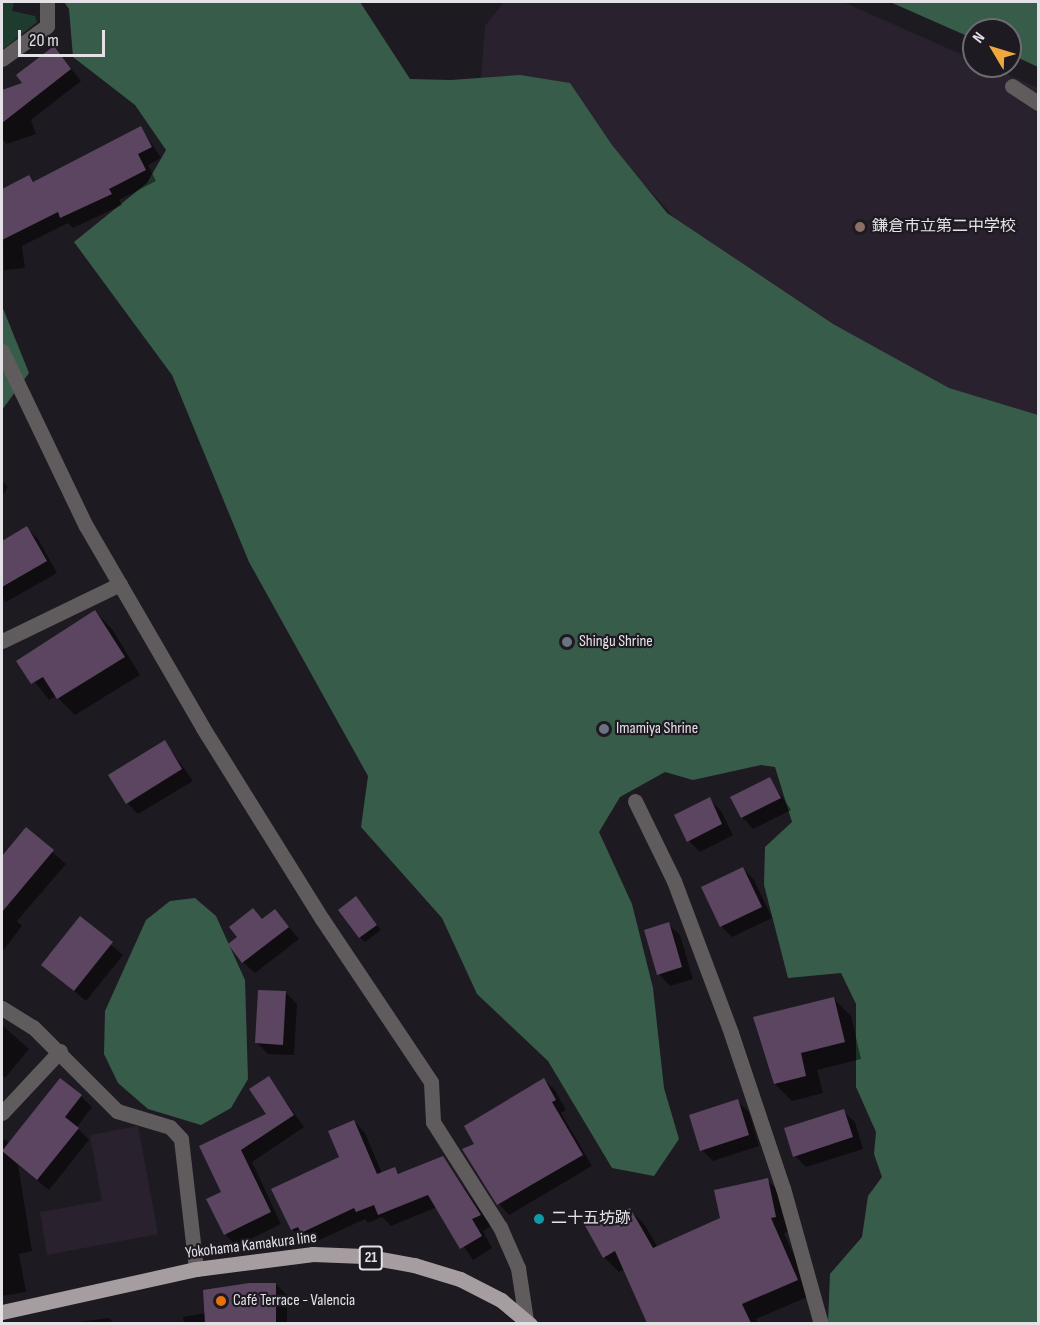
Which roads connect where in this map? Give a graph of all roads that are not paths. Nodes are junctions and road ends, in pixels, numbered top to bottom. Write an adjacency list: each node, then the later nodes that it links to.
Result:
1 (47, 2): 2 (street)
2 (2, 59)
3 (1012, 86): 4 (street)
4 (1038, 103)
5 (2, 351): 6 (street)
6 (120, 584): 7 (street); 14 (street)
7 (2, 641)
8 (635, 801): 15 (street)
9 (2, 1008): 10 (street)
10 (60, 1051): 11 (street); 12 (street)
11 (2, 1113)
12 (196, 1269): 13 (main road, Yokohama Kamakura line / 21); 14 (main road, Yokohama Kamakura line / 21)
13 (2, 1312)
14 (528, 1322)
15 (821, 1323)

